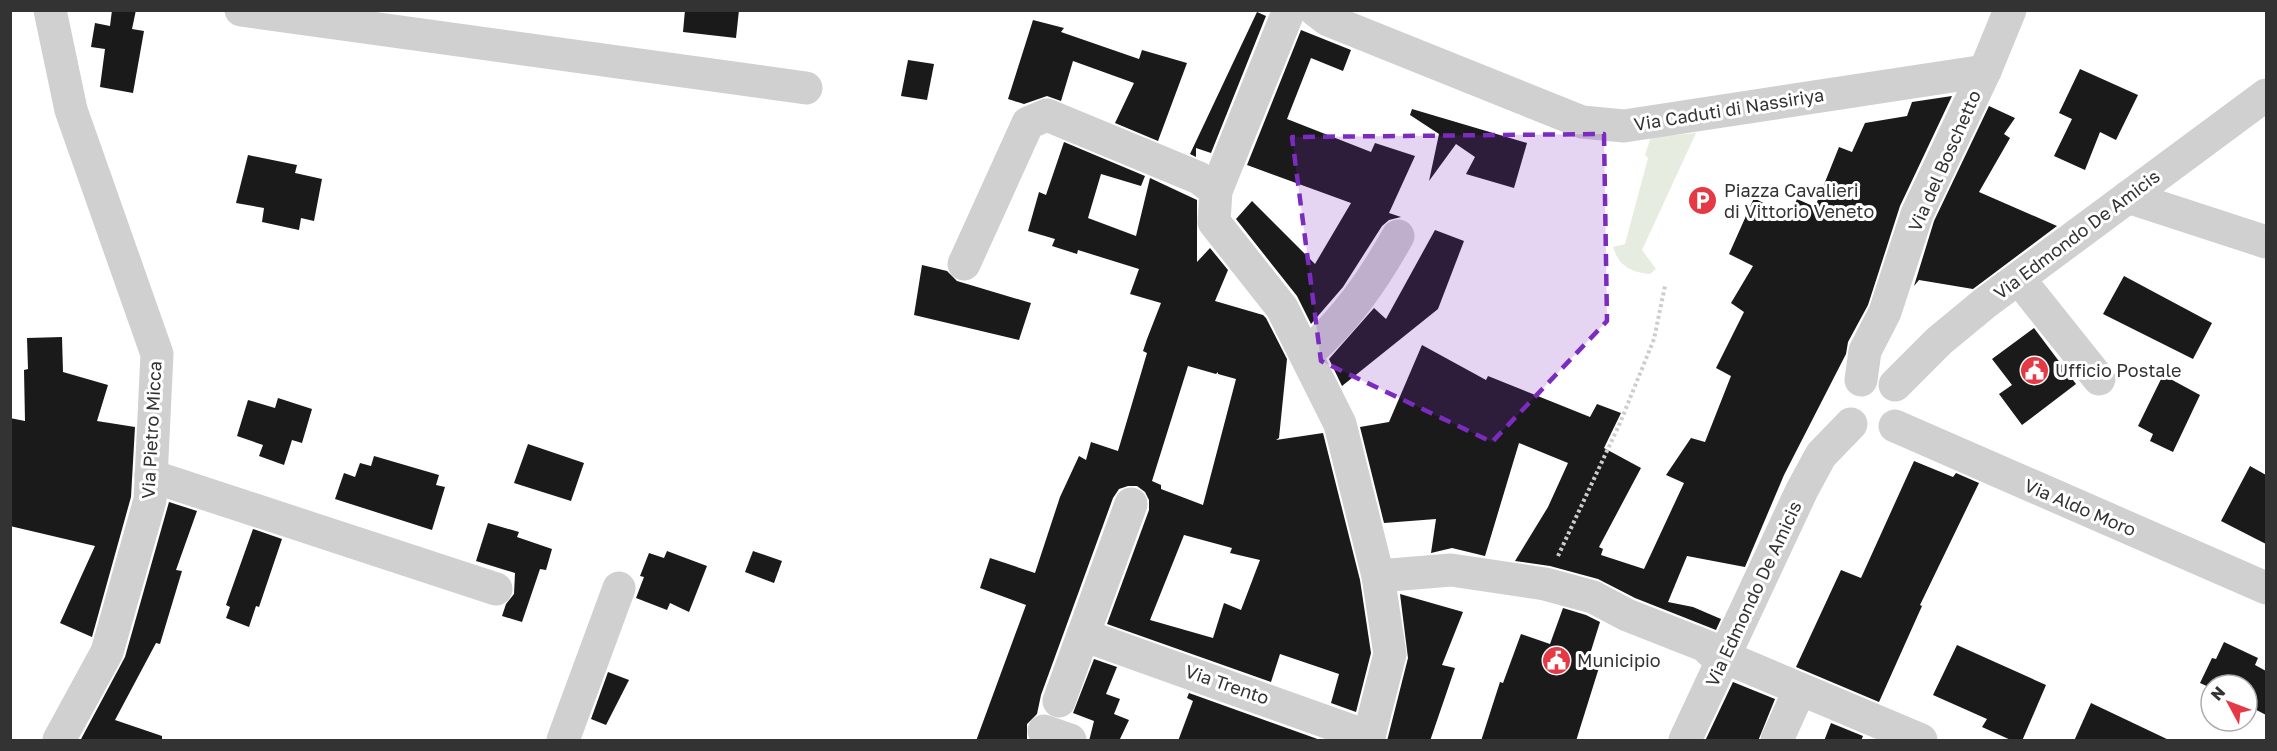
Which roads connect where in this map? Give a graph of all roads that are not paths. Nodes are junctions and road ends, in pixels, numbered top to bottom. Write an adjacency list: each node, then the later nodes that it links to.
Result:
1 (50, 10): 21 (street, Via Pietro Micca)
2 (241, 10): 7 (street)
3 (1289, 10): 9 (street)
4 (1315, 10): 6 (street, Via Caduti di Nassiriya)
5 (2010, 10): 6 (street, Via del Boschetto)
6 (1985, 71): 17 (street, Via del Boschetto)
7 (806, 88)
8 (2266, 95): 10 (street, Via Edmondo De Amicis)
9 (1216, 191): 13 (street); 15 (street)
10 (2128, 197): 12 (street); 14 (street, Via Edmondo De Amicis)
11 (1398, 236): 15 (street)
12 (2266, 242)
13 (964, 264)
14 (2019, 279): 16 (street); 18 (street, Via Edmondo De Amicis)
15 (1307, 354): 23 (street)
16 (2099, 379)
17 (1861, 380): 18 (street); 19 (street)
18 (1895, 386): 20 (street)
19 (1851, 424): 20 (street); 28 (street, Via Edmondo De Amicis)
20 (1894, 426): 25 (street, Via Aldo Moro)
21 (151, 476): 26 (street); 32 (street, Via Pietro Micca)
22 (1131, 504): 27 (street)
23 (1378, 576): 28 (street); 31 (street)
24 (619, 588): 33 (street)
25 (2266, 588)
26 (496, 589)
27 (1083, 635): 30 (street); 31 (street, Via Trento)
28 (1720, 654): 29 (street); 34 (street, Via Edmondo De Amicis)
29 (1800, 689): 35 (street); 36 (street)
30 (1059, 701)
31 (1369, 739)
32 (59, 741)
33 (563, 741)
34 (1685, 741)
35 (1777, 741)
36 (1921, 741)

